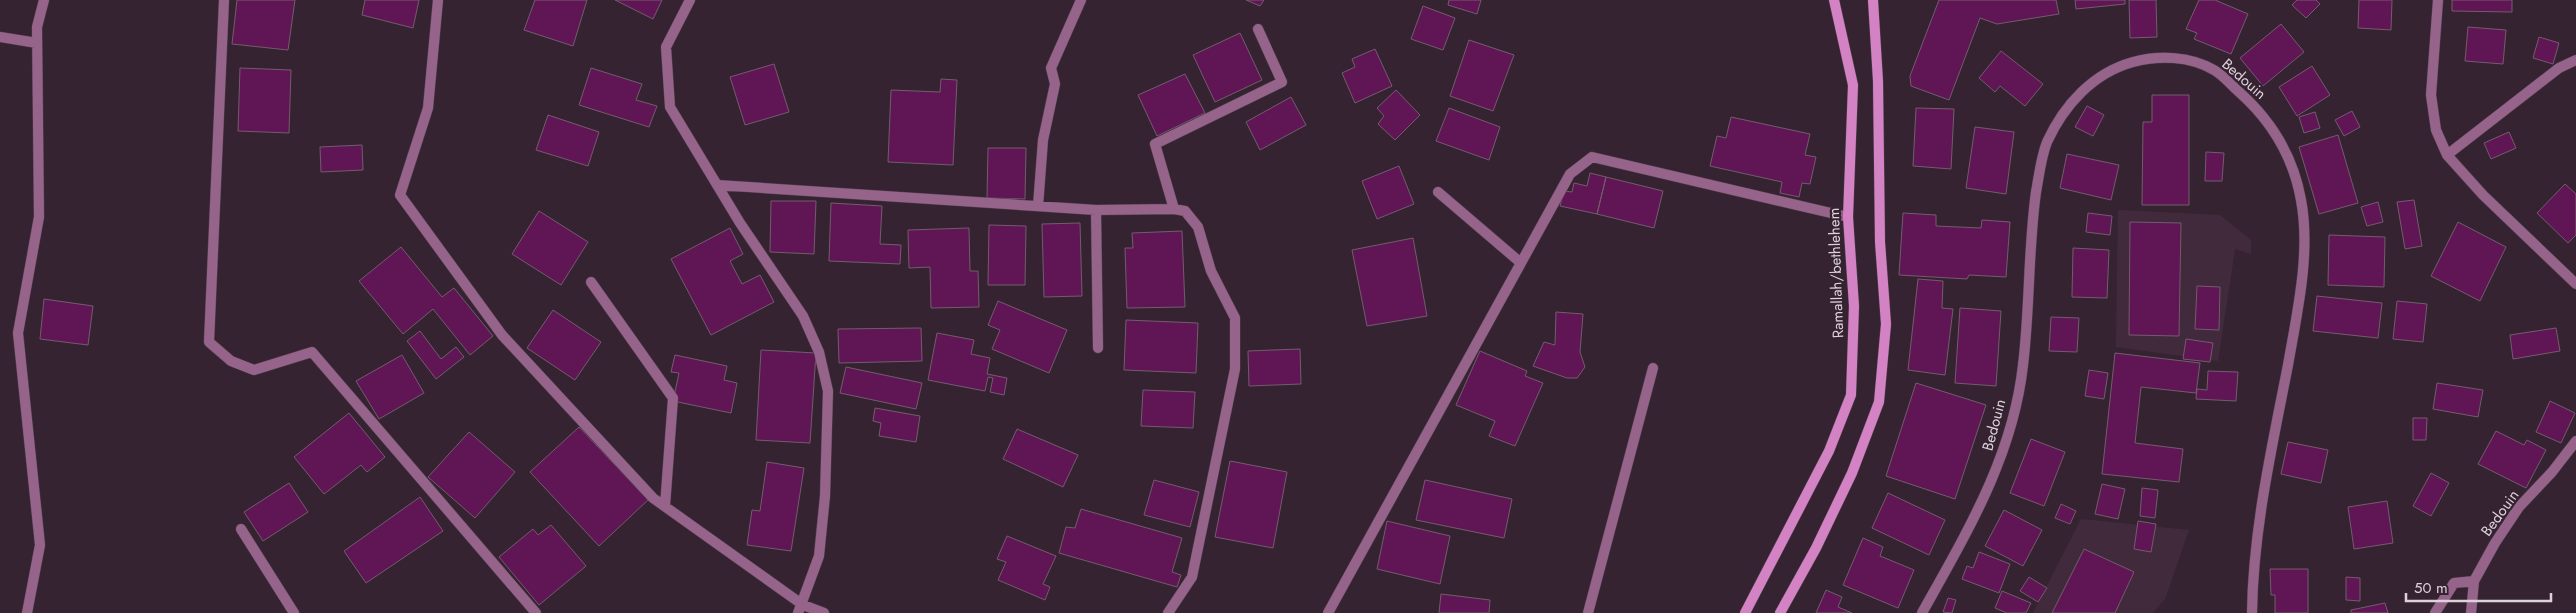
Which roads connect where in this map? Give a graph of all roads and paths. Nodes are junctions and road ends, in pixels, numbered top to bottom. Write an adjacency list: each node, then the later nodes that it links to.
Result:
1 (44, 0): 11 (street)
2 (224, 0): 32 (street)
3 (438, 0): 26 (street)
4 (690, 0): 14 (street)
5 (1081, 0): 16 (street)
6 (1834, 0): 19 (main road, Ramallah/bethlehem)
7 (1873, 0): 38 (main road)
8 (2438, 0): 13 (street)
9 (1258, 29): 17 (street)
10 (0, 36): 11 (street)
11 (38, 43): 30 (street)
12 (2576, 60): 13 (street)
13 (2448, 155): 22 (street)
14 (717, 185): 16 (street); 29 (street)
15 (1438, 192): 20 (street)
16 (1038, 206): 18 (street)
17 (1174, 208): 18 (street); 34 (street)
18 (1096, 210): 23 (street)
19 (1848, 217): 20 (street); 37 (main road, Ramallah/bethlehem)
20 (1521, 264): 35 (street)
21 (591, 282): 26 (street)
22 (2576, 284)
23 (1098, 348)
24 (1652, 368): 36 (street)
25 (2576, 441): 28 (street, Bedouin)
26 (665, 506): 29 (street)
27 (241, 529): 31 (street)
28 (2474, 581): 41 (street); 42 (street, Bedouin)
29 (800, 609): 33 (street)
30 (27, 613)
31 (294, 613)
32 (536, 613)
33 (824, 613)
34 (1168, 613)
35 (1328, 613)
36 (1588, 613)
37 (1745, 613)
38 (1780, 613)
39 (1922, 613): 40 (street, Bedouin)
40 (2252, 613)
41 (2435, 613)
42 (2471, 613)

